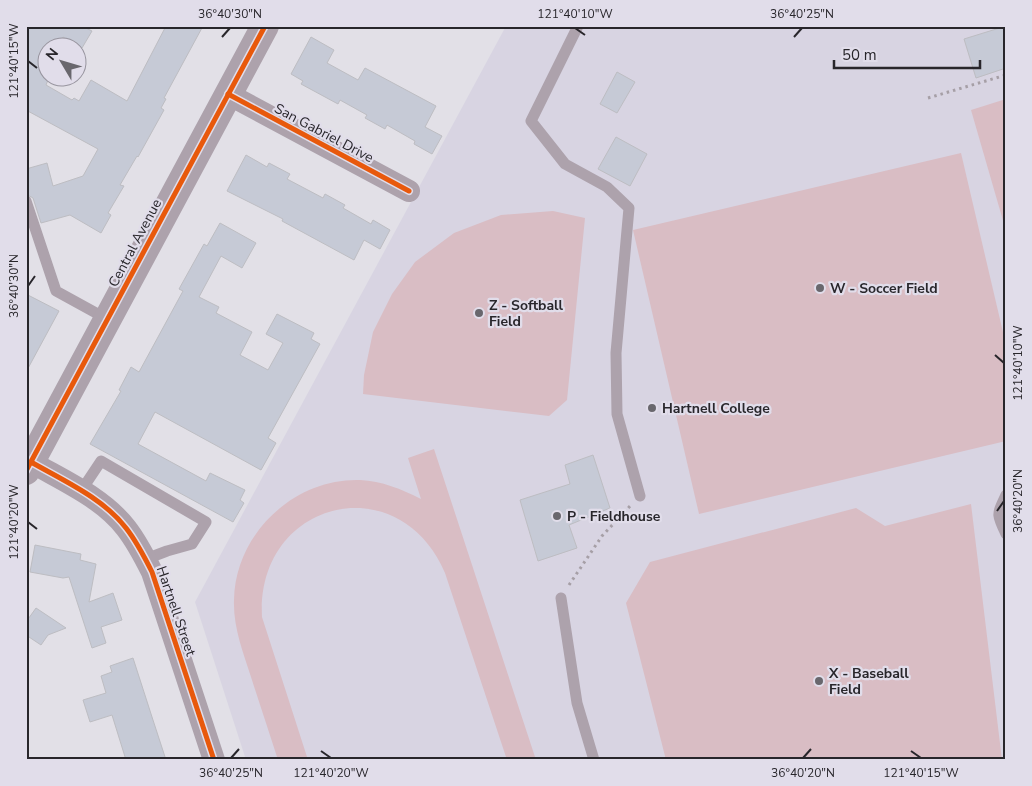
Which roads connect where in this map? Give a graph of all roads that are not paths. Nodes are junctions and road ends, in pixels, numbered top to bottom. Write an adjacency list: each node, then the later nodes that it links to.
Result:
1 (265, 26): 3 (street, Central Avenue)
2 (578, 26): 10 (lane)
3 (228, 94): 4 (street, San Gabriel Drive); 6 (street, Central Avenue)
4 (409, 191)
5 (26, 201): 6 (lane)
6 (107, 319): 7 (street, Central Avenue)
7 (29, 467): 8 (street, Hartnell Street)
8 (81, 491): 12 (street, Hartnell Street); 12 (lane)
9 (1006, 494): 11 (lane)
10 (640, 496)
11 (1006, 534)
12 (146, 559): 14 (street, Hartnell Street)
13 (560, 598): 15 (lane)
14 (214, 760)
15 (594, 760)

